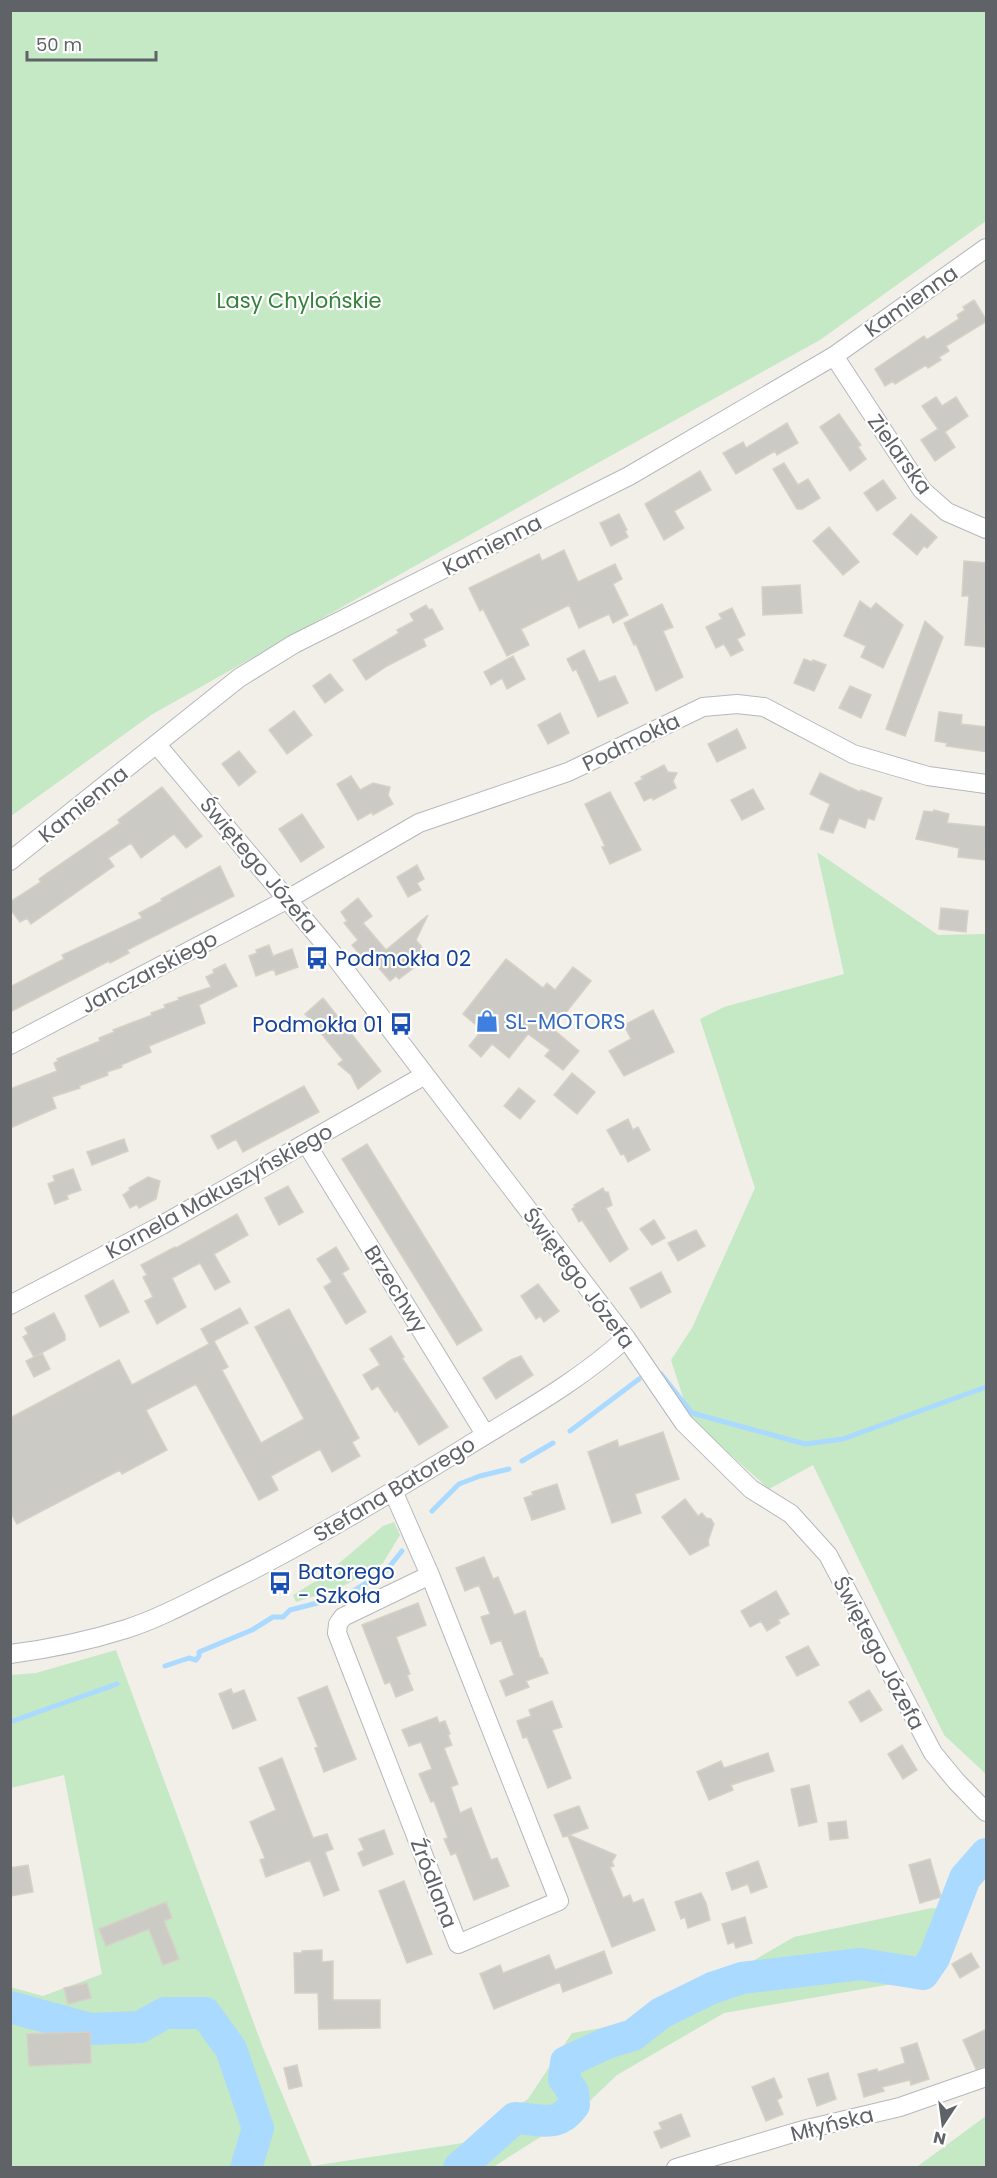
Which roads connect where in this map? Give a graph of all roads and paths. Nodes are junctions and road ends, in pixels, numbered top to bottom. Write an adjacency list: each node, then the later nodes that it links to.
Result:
1 (987, 248): 2 (street, Kamienna)
2 (834, 356): 3 (street, Zielarska); 4 (street, Kamienna)
3 (987, 529)
4 (157, 745): 6 (street, Kamienna); 7 (street, Świętego Józefa)
5 (987, 784): 7 (street, Podmokła)
6 (10, 861)
7 (288, 899): 8 (street, Janczarskiego); 9 (street, Świętego Józefa)
8 (10, 1045)
9 (425, 1075): 10 (street, Kornela Makuszyńskiego); 12 (street, Świętego Józefa)
10 (306, 1143): 11 (street, Kornela Makuszyńskiego); 13 (street, Brzechwy)
11 (10, 1305)
12 (626, 1338): 13 (street, Stefana Batorego); 17 (street, Świętego Józefa)
13 (485, 1434): 14 (street, Stefana Batorego)
14 (393, 1491): 15 (street, Źródlana); 16 (street, Stefana Batorego)
15 (430, 1575): 15 (street, Źródlana)
16 (10, 1654)
17 (987, 1812)
18 (987, 2077): 19 (street, Młyńska)
19 (676, 2168)

